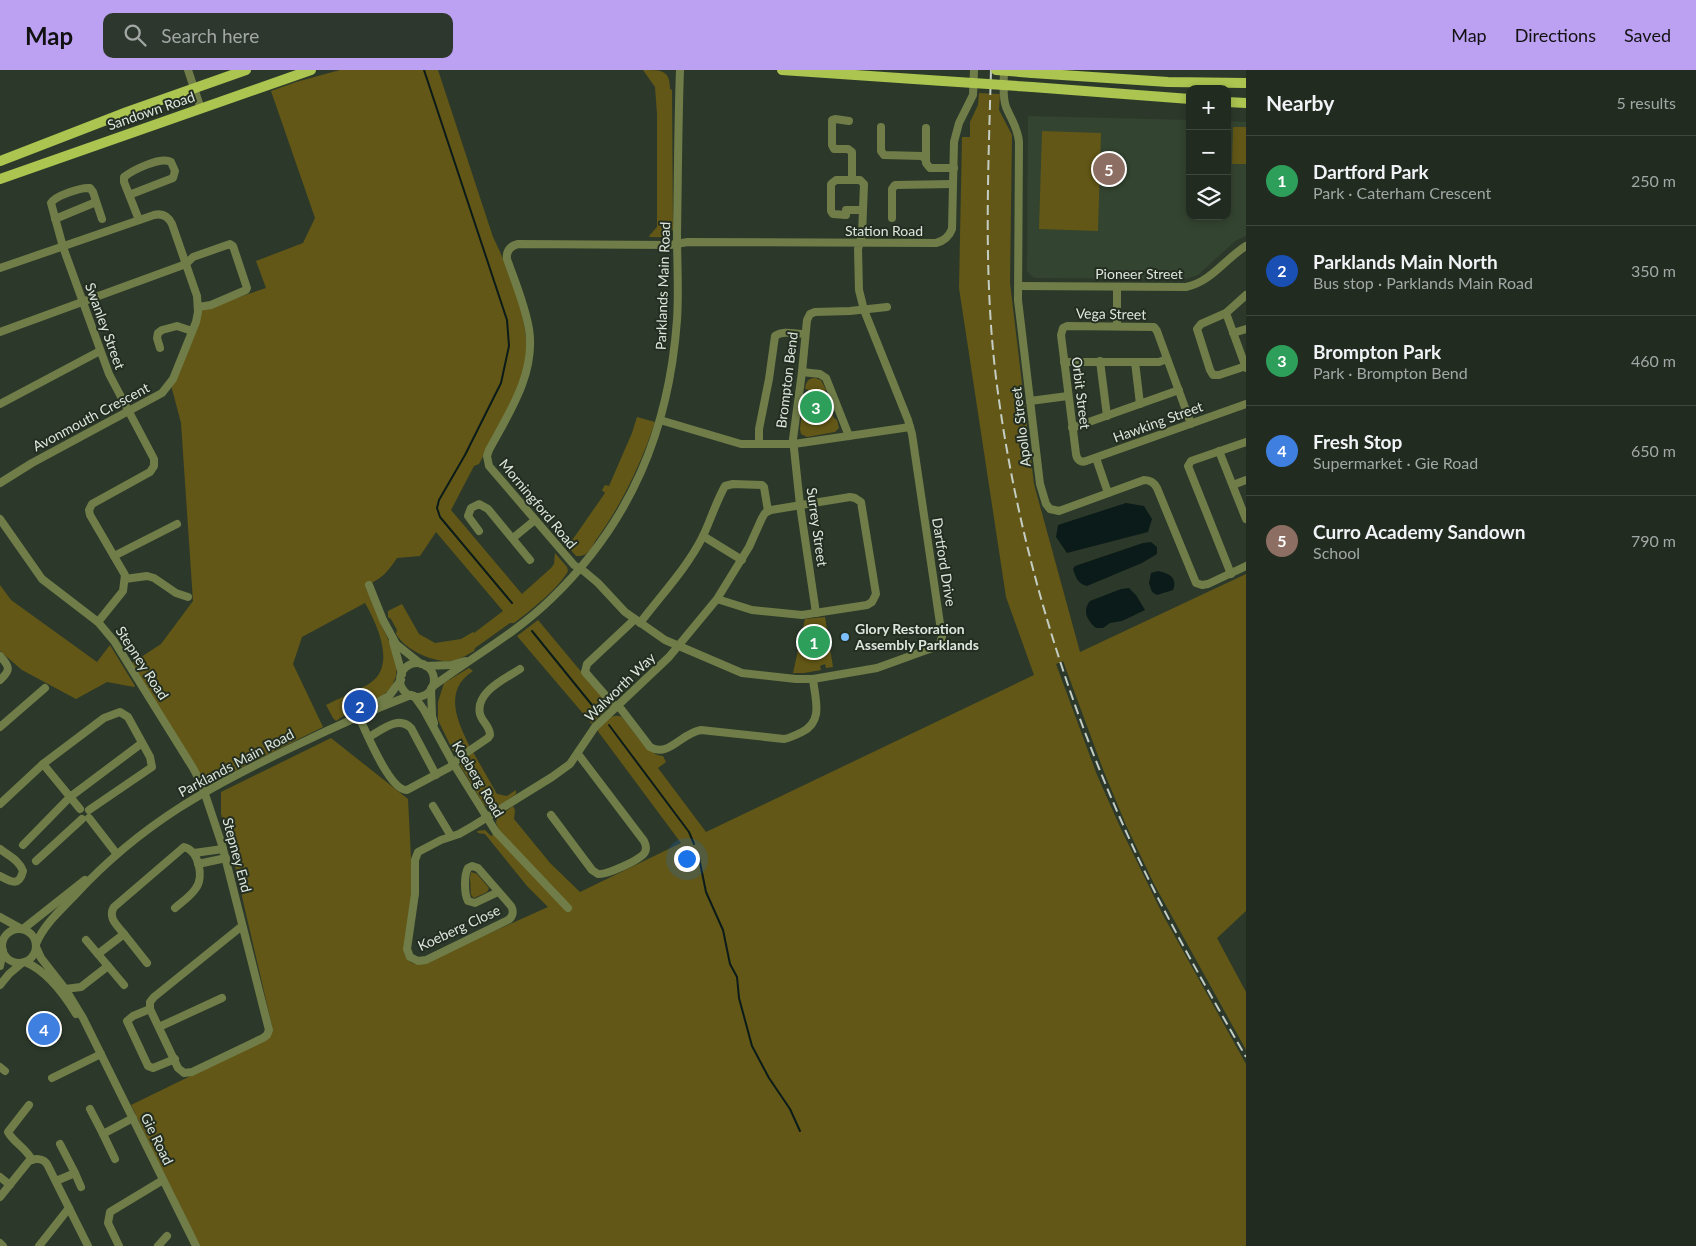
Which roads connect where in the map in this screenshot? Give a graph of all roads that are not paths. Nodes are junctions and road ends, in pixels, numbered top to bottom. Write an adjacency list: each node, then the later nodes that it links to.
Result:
1 (188, 70): 10 (street)
2 (246, 70): 10 (main road, Sandown Road)
3 (311, 70): 14 (main road, Sandown Road)
4 (680, 70): 32 (street, Parklands Main Road)
5 (782, 70): 11 (main road, bridge)
6 (974, 70): 20 (street, Station Road)
7 (996, 70): 9 (main road, bridge)
8 (1004, 70): 37 (street, Apollo Street)
9 (1246, 83)
10 (194, 88): 14 (street); 19 (main road, Sandown Road)
11 (1186, 99)
12 (1231, 102): 13 (main road)
13 (1246, 103)
14 (201, 108): 21 (main road, Sandown Road)
15 (849, 121): 22 (street)
16 (881, 127): 18 (street)
17 (926, 128): 18 (street)
18 (926, 160): 20 (street)
19 (0, 161)
20 (954, 168): 23 (street, Station Road)
21 (0, 179)
22 (852, 180): 26 (street, Dartford Drive); 26 (street)
23 (953, 184): 27 (street); 31 (street, Station Road)
24 (129, 195): 24 (street); 30 (street)
25 (96, 202): 28 (street); 28 (street); 29 (street)
26 (862, 210): 31 (street, Dartford Drive)
27 (892, 218)
28 (55, 219): 34 (street, Swanley Street)
29 (102, 219)
30 (139, 220): 34 (street, Avonmouth Crescent); 35 (street, Avonmouth Crescent)
31 (860, 243): 32 (street, Station Road); 43 (street, Dartford Drive)
32 (677, 244): 68 (street, Parklands Main Road); 87 (street, Morningford Road)
33 (1246, 246): 38 (street, Pioneer Street)
34 (63, 247): 36 (street, Avonmouth Crescent); 40 (street, Swanley Street)
35 (186, 264): 40 (street); 41 (street, Avonmouth Crescent); 41 (street)
36 (0, 268)
37 (1019, 286): 38 (street, Pioneer Street); 62 (street, Apollo Street)
38 (1117, 287): 45 (street)
39 (1246, 295): 44 (street)
40 (82, 302): 49 (street); 53 (street, Swanley Street)
41 (198, 307): 48 (street, Avonmouth Crescent)
42 (886, 307): 43 (street)
43 (864, 310): 51 (street, Brompton Bend); 70 (street, Dartford Drive)
44 (1226, 313): 50 (street); 58 (street)
45 (1117, 326): 46 (street, Vega Street); 54 (street, Vega Street)
46 (1063, 328): 56 (street, Orbit Street)
47 (1246, 329): 50 (street)
48 (192, 331): 52 (street); 66 (street, Avonmouth Crescent)
49 (0, 332)
50 (1233, 333): 58 (street)
51 (805, 334): 59 (street, Brompton Bend); 74 (street)
52 (160, 348)
53 (100, 351): 63 (street); 66 (street, Swanley Street)
54 (1167, 359): 57 (street); 60 (street)
55 (1100, 361): 56 (street); 57 (street); 67 (street)
56 (1064, 362): 61 (street, Orbit Street)
57 (1135, 362): 64 (street)
58 (1246, 366)
59 (802, 372): 72 (street); 75 (street, Brompton Bend)
60 (1179, 390): 64 (street); 69 (street)
61 (1068, 396): 62 (street); 71 (street, Orbit Street)
62 (1030, 401): 82 (street, Apollo Street)
63 (0, 404)
64 (1140, 404): 67 (street)
65 (1246, 404): 69 (street, Hawking Street)
66 (129, 411): 80 (street, Avonmouth Crescent); 92 (street, Swanley Street)
67 (1107, 416): 71 (street)
68 (660, 420): 74 (street); 96 (street, Parklands Main Road)
69 (1191, 424): 77 (street, Hawking Street)
70 (910, 427): 72 (street); 112 (street, Dartford Drive)
71 (1072, 428): 78 (street, Orbit Street)
72 (849, 436): 75 (street)
73 (1246, 442): 76 (street)
74 (759, 444): 75 (street)
75 (794, 444): 83 (street, Surrey Street)
76 (1219, 451): 81 (street); 97 (street)
77 (1096, 458): 78 (street, Hawking Street); 82 (street)
78 (1078, 460)
79 (1246, 480): 81 (street)
80 (0, 483)
81 (1233, 485): 86 (street)
82 (1108, 493): 97 (street, Apollo Street)
83 (800, 505): 84 (street); 102 (street, Surrey Street); 102 (street)
84 (768, 511): 90 (street); 94 (street, Walworth Way)
85 (0, 519): 104 (street, Stepney Road)
86 (1246, 519)
87 (535, 520): 91 (street); 96 (street, Morningford Road)
88 (177, 524): 92 (street)
89 (479, 531): 91 (street)
90 (703, 536): 94 (street); 103 (street)
91 (512, 538): 93 (street)
92 (114, 556): 98 (street)
93 (530, 560)
94 (742, 560): 101 (street, Walworth Way)
95 (1246, 566): 97 (street, Apollo Street)
96 (579, 568): 103 (street, Dartford Drive); 107 (street, Parklands Main Road)
97 (1231, 574)
98 (125, 579): 100 (street); 104 (street)
99 (369, 585): 105 (street)
100 (188, 598)
101 (717, 599): 102 (street); 106 (street, Walworth Way)
102 (816, 613)
103 (638, 621): 106 (street, Dartford Drive); 117 (street)
104 (98, 622): 128 (street, Stepney Road)
105 (388, 630): 109 (street); 111 (street)
106 (679, 646): 112 (street, Dartford Drive); 117 (street, Walworth Way)
107 (489, 649): 109 (street, Parklands Main Road); 115 (street, Parklands Main Road)
108 (0, 656): 113 (street)
109 (423, 665): 111 (street); 115 (street)
110 (520, 669): 125 (street)
111 (401, 677): 116 (street); 119 (street, Parklands Main Road)
112 (813, 679): 117 (street)
113 (0, 680)
114 (44, 688): 120 (street)
115 (432, 688): 116 (street); 122 (street, Koeberg Road)
116 (412, 696): 118 (street, Parklands Main Road); 122 (street, Koeberg Road)
117 (616, 706): 124 (street, Walworth Way)
118 (359, 717): 119 (street, Parklands Main Road); 121 (street)
119 (347, 721): 128 (street, Parklands Main Road)
120 (0, 728)
121 (368, 737): 127 (street); 127 (street)
122 (440, 739): 125 (street, Koeberg Road)
123 (142, 743): 126 (street); 129 (street); 133 (street)
124 (578, 754): 134 (street); 136 (street, Walworth Way)
125 (453, 763): 127 (street); 136 (street, Koeberg Road)
126 (43, 764): 129 (street); 130 (street)
127 (436, 774)
128 (204, 792): 140 (street, Stepney End); 141 (street, Parklands Main Road)
129 (70, 797): 132 (street); 138 (street)
130 (0, 804)
131 (433, 806): 137 (street)
132 (80, 809): 133 (street); 135 (street)
133 (89, 810): 135 (street)
134 (551, 815)
135 (85, 819): 141 (street); 144 (street)
136 (486, 819): 137 (street, Koeberg Close); 150 (street, Koeberg Road)
137 (451, 836): 148 (street, Koeberg Close)
138 (23, 845)
139 (0, 849): 147 (street)
140 (223, 849): 142 (street); 143 (street, Stepney End)
141 (116, 853): 146 (street, Parklands Main Road)
142 (194, 854): 145 (street); 155 (street)
143 (226, 858): 145 (street); 152 (street, Stepney End)
144 (36, 861)
145 (198, 864): 149 (street)
146 (95, 874): 153 (street, Parklands Main Road); 158 (street, Parklands Main Road)
147 (0, 876)
148 (498, 892): 148 (street, Koeberg Close)
149 (175, 908)
150 (568, 908)
151 (0, 917): 153 (street)
152 (242, 926): 171 (street); 175 (street, Stepney End)
153 (22, 929): 157 (street); 158 (street)
154 (0, 931): 157 (street)
155 (124, 934): 160 (street); 162 (street)
156 (86, 940): 160 (street)
157 (3, 941): 159 (street)
158 (36, 946): 161 (street); 168 (street, Gie Road)
159 (3, 951): 161 (street); 163 (street)
160 (98, 954): 164 (street)
161 (24, 962): 165 (street); 173 (street, Gie Road)
162 (147, 963)
163 (0, 966)
164 (108, 966): 166 (street); 167 (street)
165 (0, 985)
166 (124, 985)
167 (81, 988): 168 (street); 170 (street)
168 (65, 989): 170 (street, Gie Road)
169 (222, 998): 172 (street)
170 (74, 1002): 173 (street, Gie Road)
171 (150, 1009): 172 (street); 175 (street)
172 (159, 1027): 175 (street)
173 (95, 1042): 174 (street, Gie Road)
174 (101, 1054): 176 (street); 179 (street, Gie Road)
175 (175, 1059)
176 (52, 1078)
177 (29, 1105): 183 (street)
178 (90, 1109): 180 (street)
179 (133, 1118): 180 (street); 187 (street, Gie Road)
180 (103, 1134): 182 (street)
181 (60, 1144): 184 (street)
182 (115, 1159)
183 (32, 1160): 186 (street); 188 (street)
184 (75, 1173): 186 (street); 189 (street)
185 (0, 1177): 188 (street)
186 (56, 1182): 191 (street)
187 (165, 1182): 197 (street); 199 (street, Gie Road)
188 (10, 1184): 190 (street)
189 (81, 1187)
190 (0, 1197)
191 (69, 1208): 195 (street); 196 (street)
192 (167, 1236): 198 (street)
193 (0, 1243): 194 (street)
194 (3, 1246)
195 (38, 1246)
196 (88, 1246)
197 (119, 1246)
198 (158, 1246)
199 (196, 1246)

